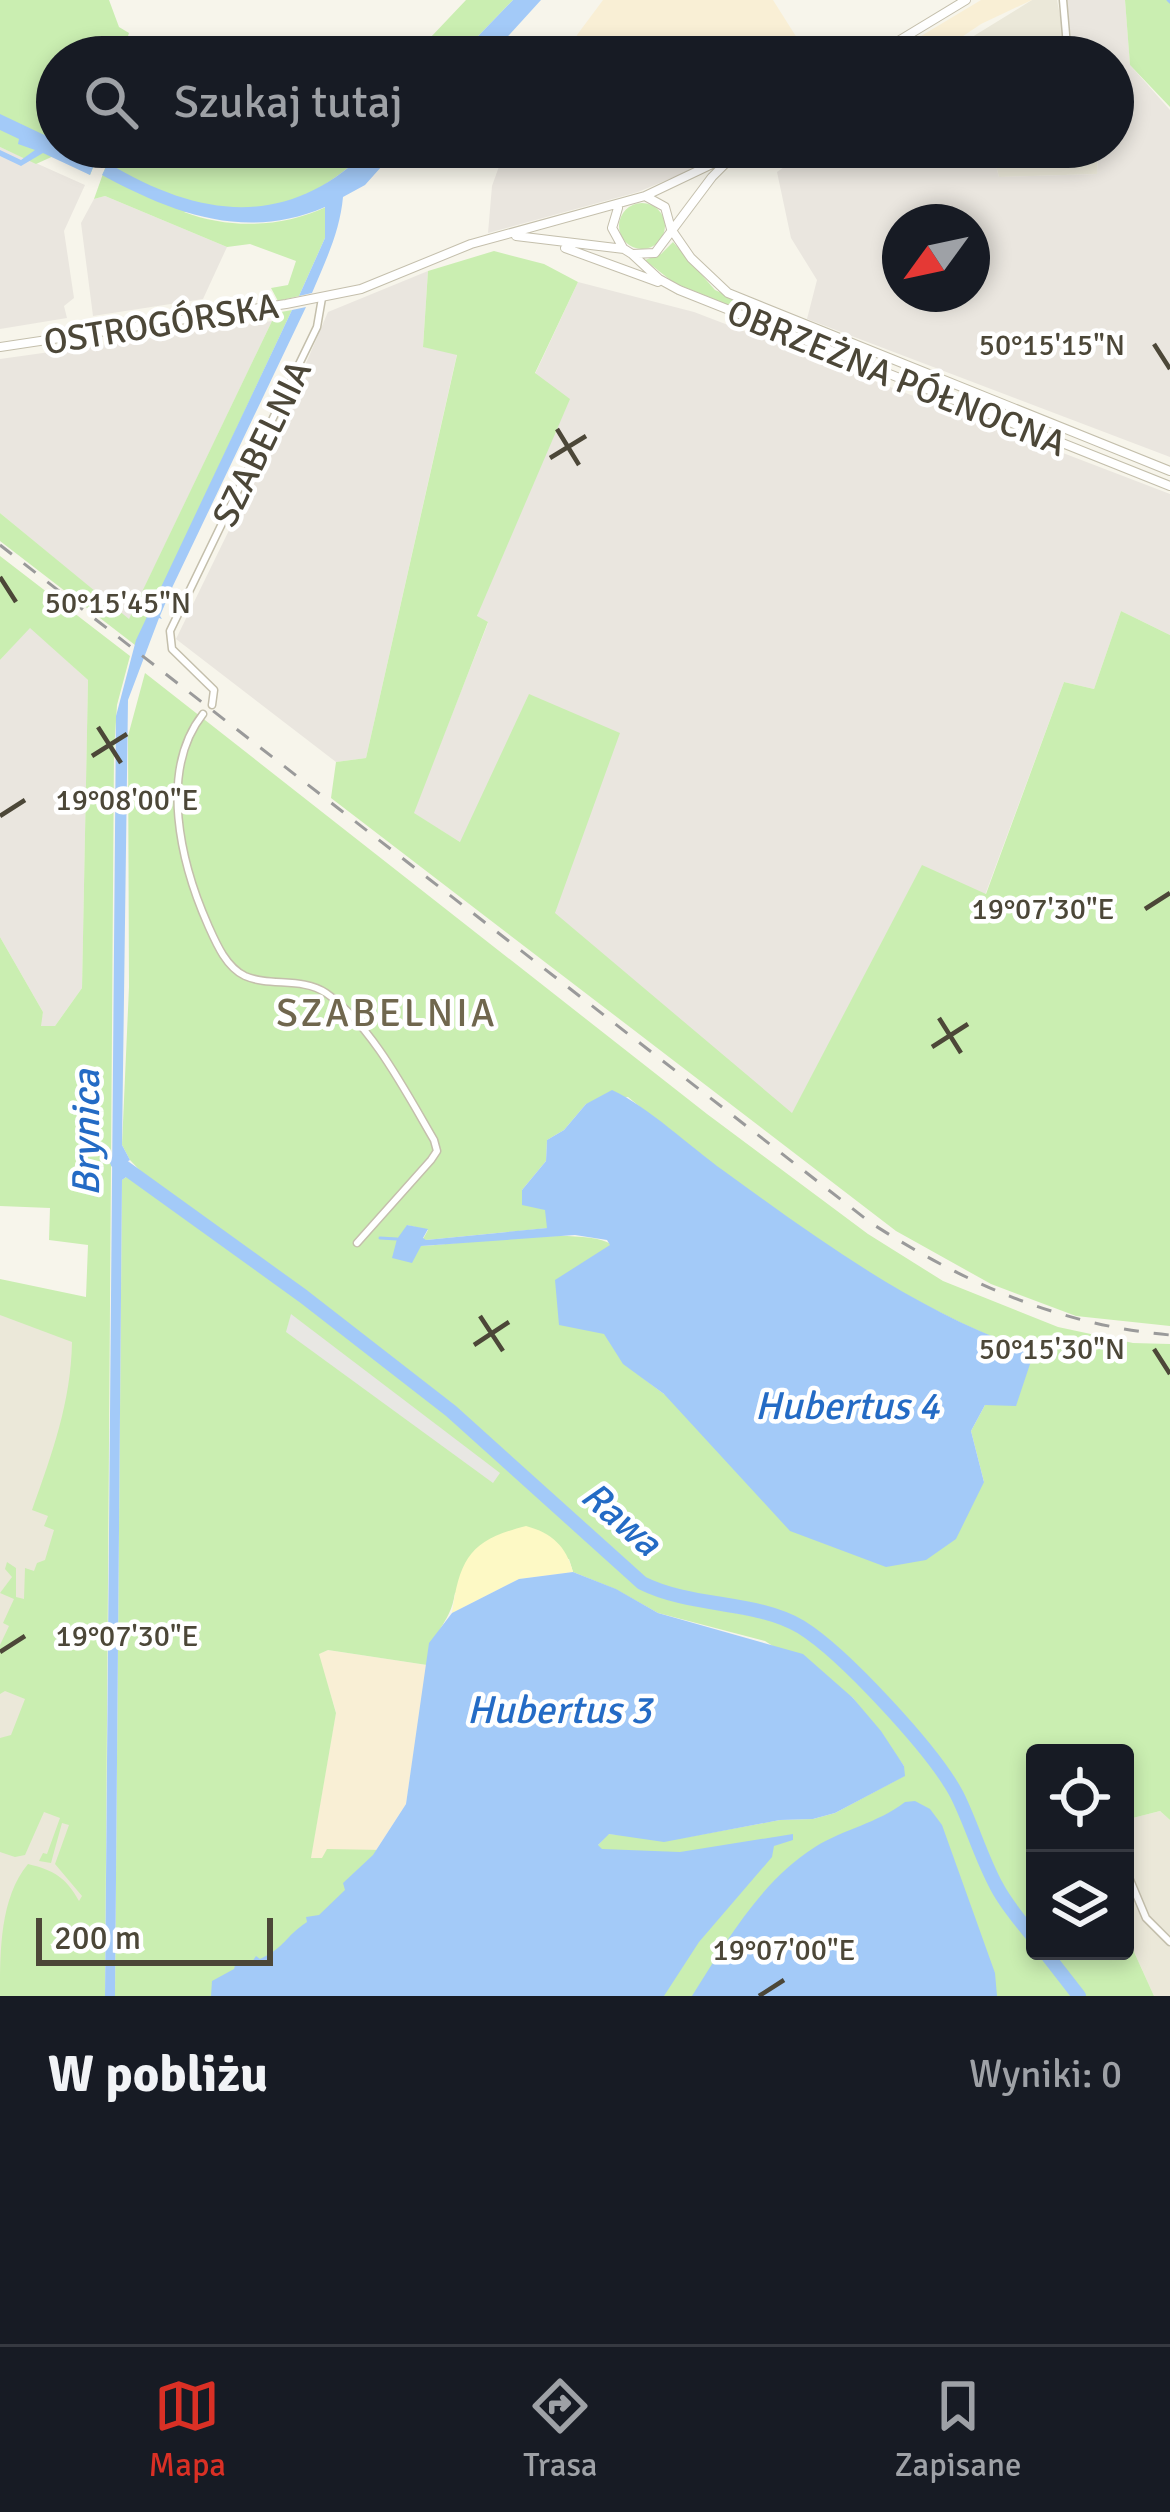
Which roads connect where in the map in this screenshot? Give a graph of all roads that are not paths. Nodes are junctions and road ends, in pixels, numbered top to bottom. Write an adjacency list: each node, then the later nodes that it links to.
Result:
1 (966, 0): 3 (street)
2 (1063, 0): 4 (street)
3 (907, 36)
4 (1066, 36)
5 (707, 168): 7 (street)
6 (724, 168): 9 (street)
7 (645, 196): 8 (street); 9 (street)
8 (621, 205): 10 (street, OSTROGÓRSKA); 12 (street)
9 (671, 229): 12 (street); 16 (street, OBRZEŻNA PÓŁNOCNA)
10 (508, 235): 11 (street); 14 (street, OSTROGÓRSKA)
11 (552, 243): 12 (street); 13 (street)
12 (628, 252): 13 (street, OBRZEŻNA PÓŁNOCNA)
13 (679, 290): 17 (street, OBRZEŻNA PÓŁNOCNA)
14 (320, 299): 15 (street, OSTROGÓRSKA); 22 (street, SZABELNIA)
15 (0, 347)
16 (872, 351): 17 (street); 18 (street, OBRZEŻNA PÓŁNOCNA)
17 (866, 364): 20 (street, OBRZEŻNA PÓŁNOCNA)
18 (1142, 460): 19 (street, OBRZEŻNA PÓŁNOCNA); 20 (street)
19 (1170, 471)
20 (1137, 472): 21 (street, OBRZEŻNA PÓŁNOCNA)
21 (1170, 486)
22 (212, 705)
23 (203, 714): 24 (street)
24 (357, 1243)
25 (1134, 1889): 26 (street)
26 (1170, 1942)

